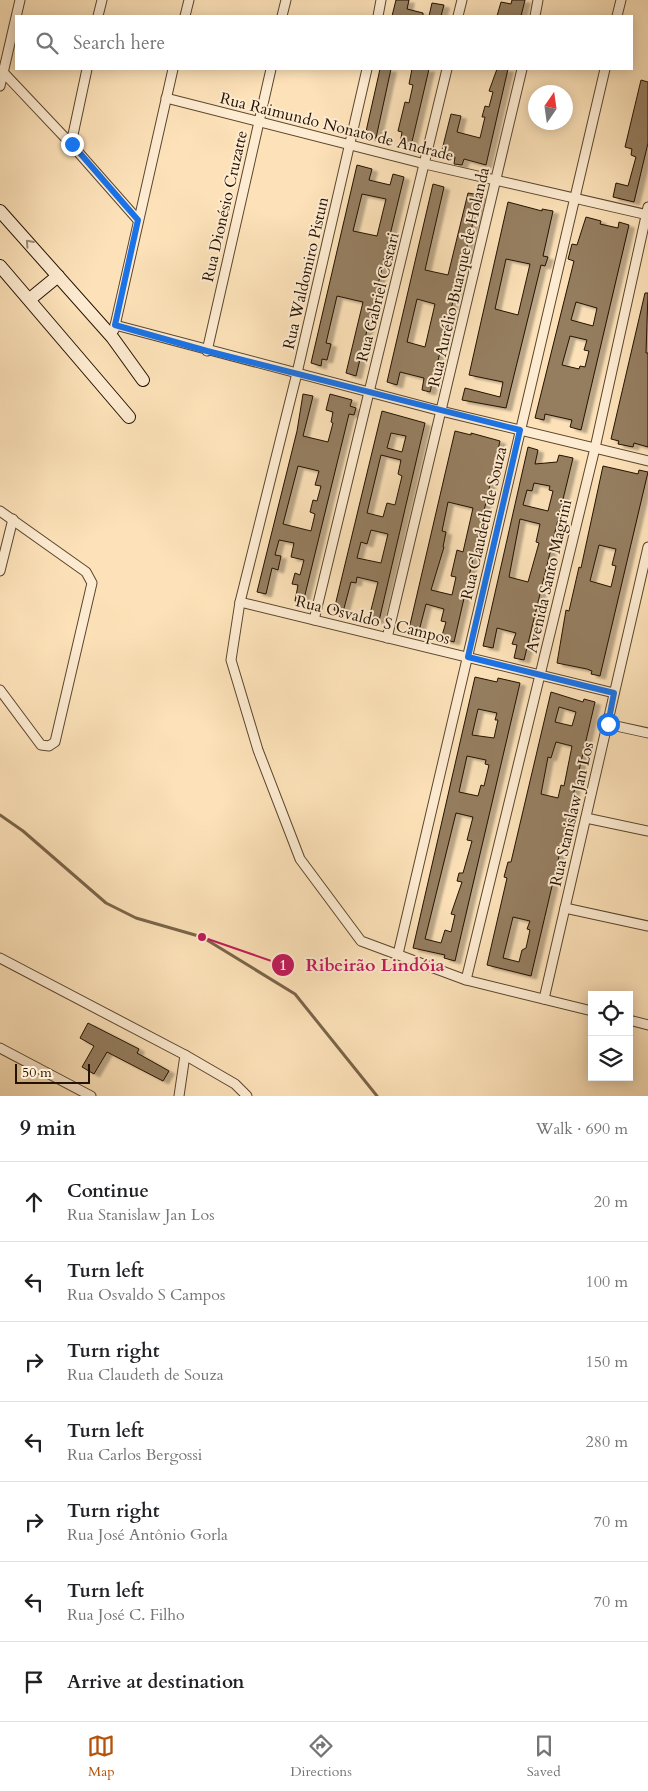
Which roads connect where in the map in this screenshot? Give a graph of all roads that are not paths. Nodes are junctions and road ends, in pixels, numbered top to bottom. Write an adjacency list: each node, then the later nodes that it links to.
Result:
1 (20, 0): 9 (street)
2 (102, 0): 10 (street)
3 (189, 0): 11 (street)
4 (286, 0): 12 (street)
5 (382, 0): 13 (street)
6 (462, 0): 14 (street)
7 (538, 0): 15 (street)
8 (621, 0): 16 (street)
9 (16, 15)
10 (98, 15)
11 (185, 15)
12 (282, 15)
13 (378, 15)
14 (458, 15)
15 (535, 15)
16 (617, 15)
17 (15, 21): 25 (street)
18 (87, 70): 29 (street)
19 (173, 70): 27 (street)
20 (271, 70): 28 (street, Rua Dionésio Cruzatte)
21 (367, 70): 30 (street, Rua Waldomiro Pistun)
22 (447, 70): 31 (street, Rua Gabriel Cestari)
23 (522, 70): 32 (street, Rua Aurélio Buarque de Holanda)
24 (605, 70): 33 (street, Rua Claudeth de Souza)
25 (3, 72): 26 (street); 29 (street)
26 (0, 86)
27 (166, 98): 28 (street, Rua Raimundo Nonato de Andrade); 36 (street)
28 (259, 122): 30 (street, Rua Raimundo Nonato de Andrade); 41 (street, Rua Dionésio Cruzatte)
29 (72, 144): 36 (street)
30 (351, 145): 31 (street, Rua Raimundo Nonato de Andrade); 42 (street, Rua Waldomiro Pistun)
31 (425, 164): 32 (street, Rua Raimundo Nonato de Andrade); 44 (street, Rua Gabriel Cestari)
32 (496, 181): 33 (street, Rua Raimundo Nonato de Andrade); 45 (street, Rua Aurélio Buarque de Holanda)
33 (574, 199): 35 (street, Rua Raimundo Nonato de Andrade); 47 (street, Rua Claudeth de Souza)
34 (0, 211): 38 (street, one-way to 34)
35 (647, 212): 48 (street, Avenida Santo Magrini)
36 (138, 220): 40 (street)
37 (0, 266): 39 (street)
38 (58, 276): 39 (street); 40 (street)
39 (30, 299): 46 (street)
40 (113, 331): 41 (street); 43 (street)
41 (207, 351): 42 (street)
42 (297, 373): 44 (street); 54 (street, Rua Waldomiro Pistun)
43 (143, 380)
44 (369, 392): 45 (street); 55 (street, Rua Gabriel Cestari)
45 (442, 411): 47 (street); 56 (street, Rua Aurélio Buarque de Holanda)
46 (129, 417)
47 (520, 430): 48 (street); 57 (street, Rua Claudeth de Souza)
48 (594, 448): 49 (street); 58 (street, Avenida Santo Magrini)
49 (648, 461)
50 (0, 511): 51 (street)
51 (13, 519): 53 (street); 59 (street)
52 (648, 547): 60 (street, Rua Stanislaw Jan Los)
53 (0, 571)
54 (240, 602): 55 (street, Rua Osvaldo S Campos); 67 (street, Rua Waldomiro Pistun)
55 (314, 620): 56 (street, Rua Osvaldo S Campos)
56 (387, 638): 57 (street, Rua Osvaldo S Campos)
57 (468, 657): 58 (street, Rua Osvaldo S Campos); 67 (street, Rua Claudeth de Souza)
58 (540, 675): 60 (street, Rua Osvaldo S Campos); 69 (street, Avenida Santo Magrini)
59 (0, 690)
60 (614, 693): 61 (street, Rua Stanislaw Jan Los)
61 (608, 724): 62 (street); 63 (street, Rua Stanislaw Jan Los)
62 (648, 733)
63 (586, 818): 64 (street); 65 (street, Rua Stanislaw Jan Los)
64 (648, 831)
65 (565, 908): 66 (street); 70 (street, Rua Stanislaw Jan Los)
66 (648, 926)
67 (398, 954): 69 (street)
68 (0, 958): 75 (street)
69 (466, 980): 70 (street)
70 (544, 999): 71 (street)
71 (588, 1010)
72 (633, 1021): 73 (street)
73 (648, 1025)
74 (0, 1048): 76 (street)
75 (185, 1054): 77 (street); 78 (street)
76 (91, 1096)
77 (179, 1096)
78 (247, 1096)

